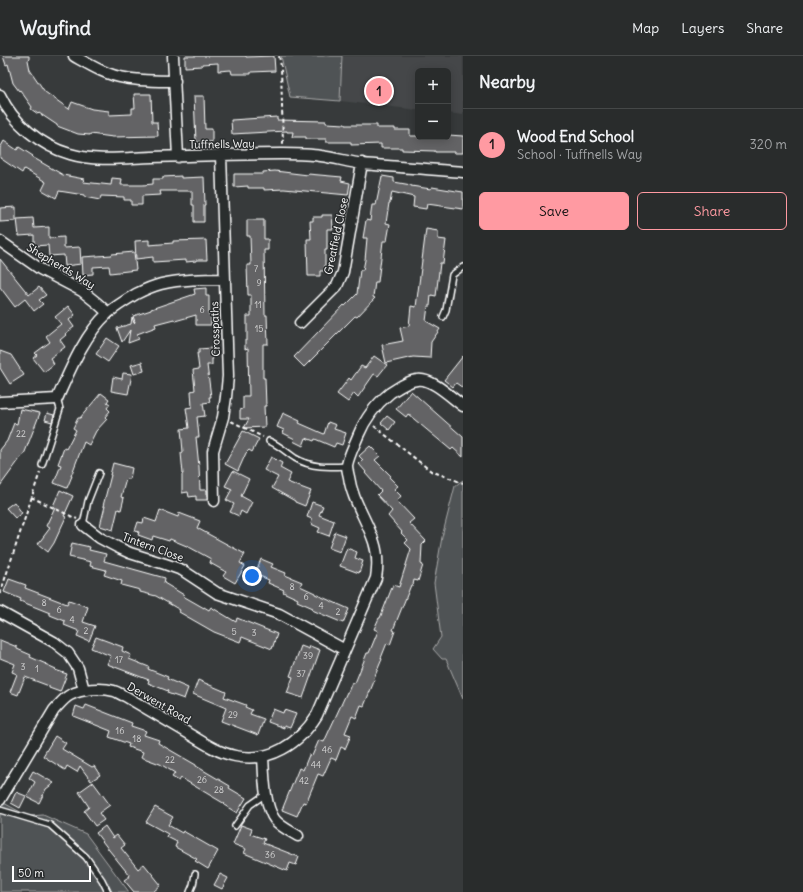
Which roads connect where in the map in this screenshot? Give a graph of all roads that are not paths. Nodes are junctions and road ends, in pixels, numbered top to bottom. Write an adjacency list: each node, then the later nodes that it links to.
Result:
1 (74, 56): 3 (street)
2 (174, 56): 3 (street)
3 (175, 81): 6 (street)
4 (1, 98): 6 (street, Tuffnells Way)
5 (221, 155): 6 (street, Tuffnells Way); 7 (street, Tuffnells Way); 11 (street, Crosspaths)
6 (178, 157)
7 (362, 164): 8 (street, Tuffnells Way); 14 (street, Greatfield Close)
8 (463, 172)
9 (0, 241): 12 (street, Shepherds Way)
10 (463, 267): 13 (lane)
11 (225, 279): 12 (street); 22 (street, Crosspaths)
12 (108, 313): 15 (street)
13 (443, 317)
14 (300, 323)
15 (57, 399): 16 (street); 19 (lane)
16 (0, 403)
17 (463, 406): 20 (street, Derwent Road)
18 (269, 440): 20 (lane)
19 (42, 465)
20 (347, 466): 25 (street, Derwent Road)
21 (98, 473): 23 (lane)
22 (214, 501)
23 (83, 525): 25 (street, Tintern Close)
24 (0, 612): 26 (street)
25 (345, 650): 27 (street, Derwent Road)
26 (84, 690): 27 (street, Derwent Road); 29 (street, Derwent Road)
27 (263, 756): 28 (street)
28 (266, 794): 31 (lane); 32 (street)
29 (0, 800)
30 (0, 810): 34 (lane)
31 (236, 826)
32 (298, 836)
33 (195, 874): 35 (lane)
34 (108, 892)
35 (190, 892)

